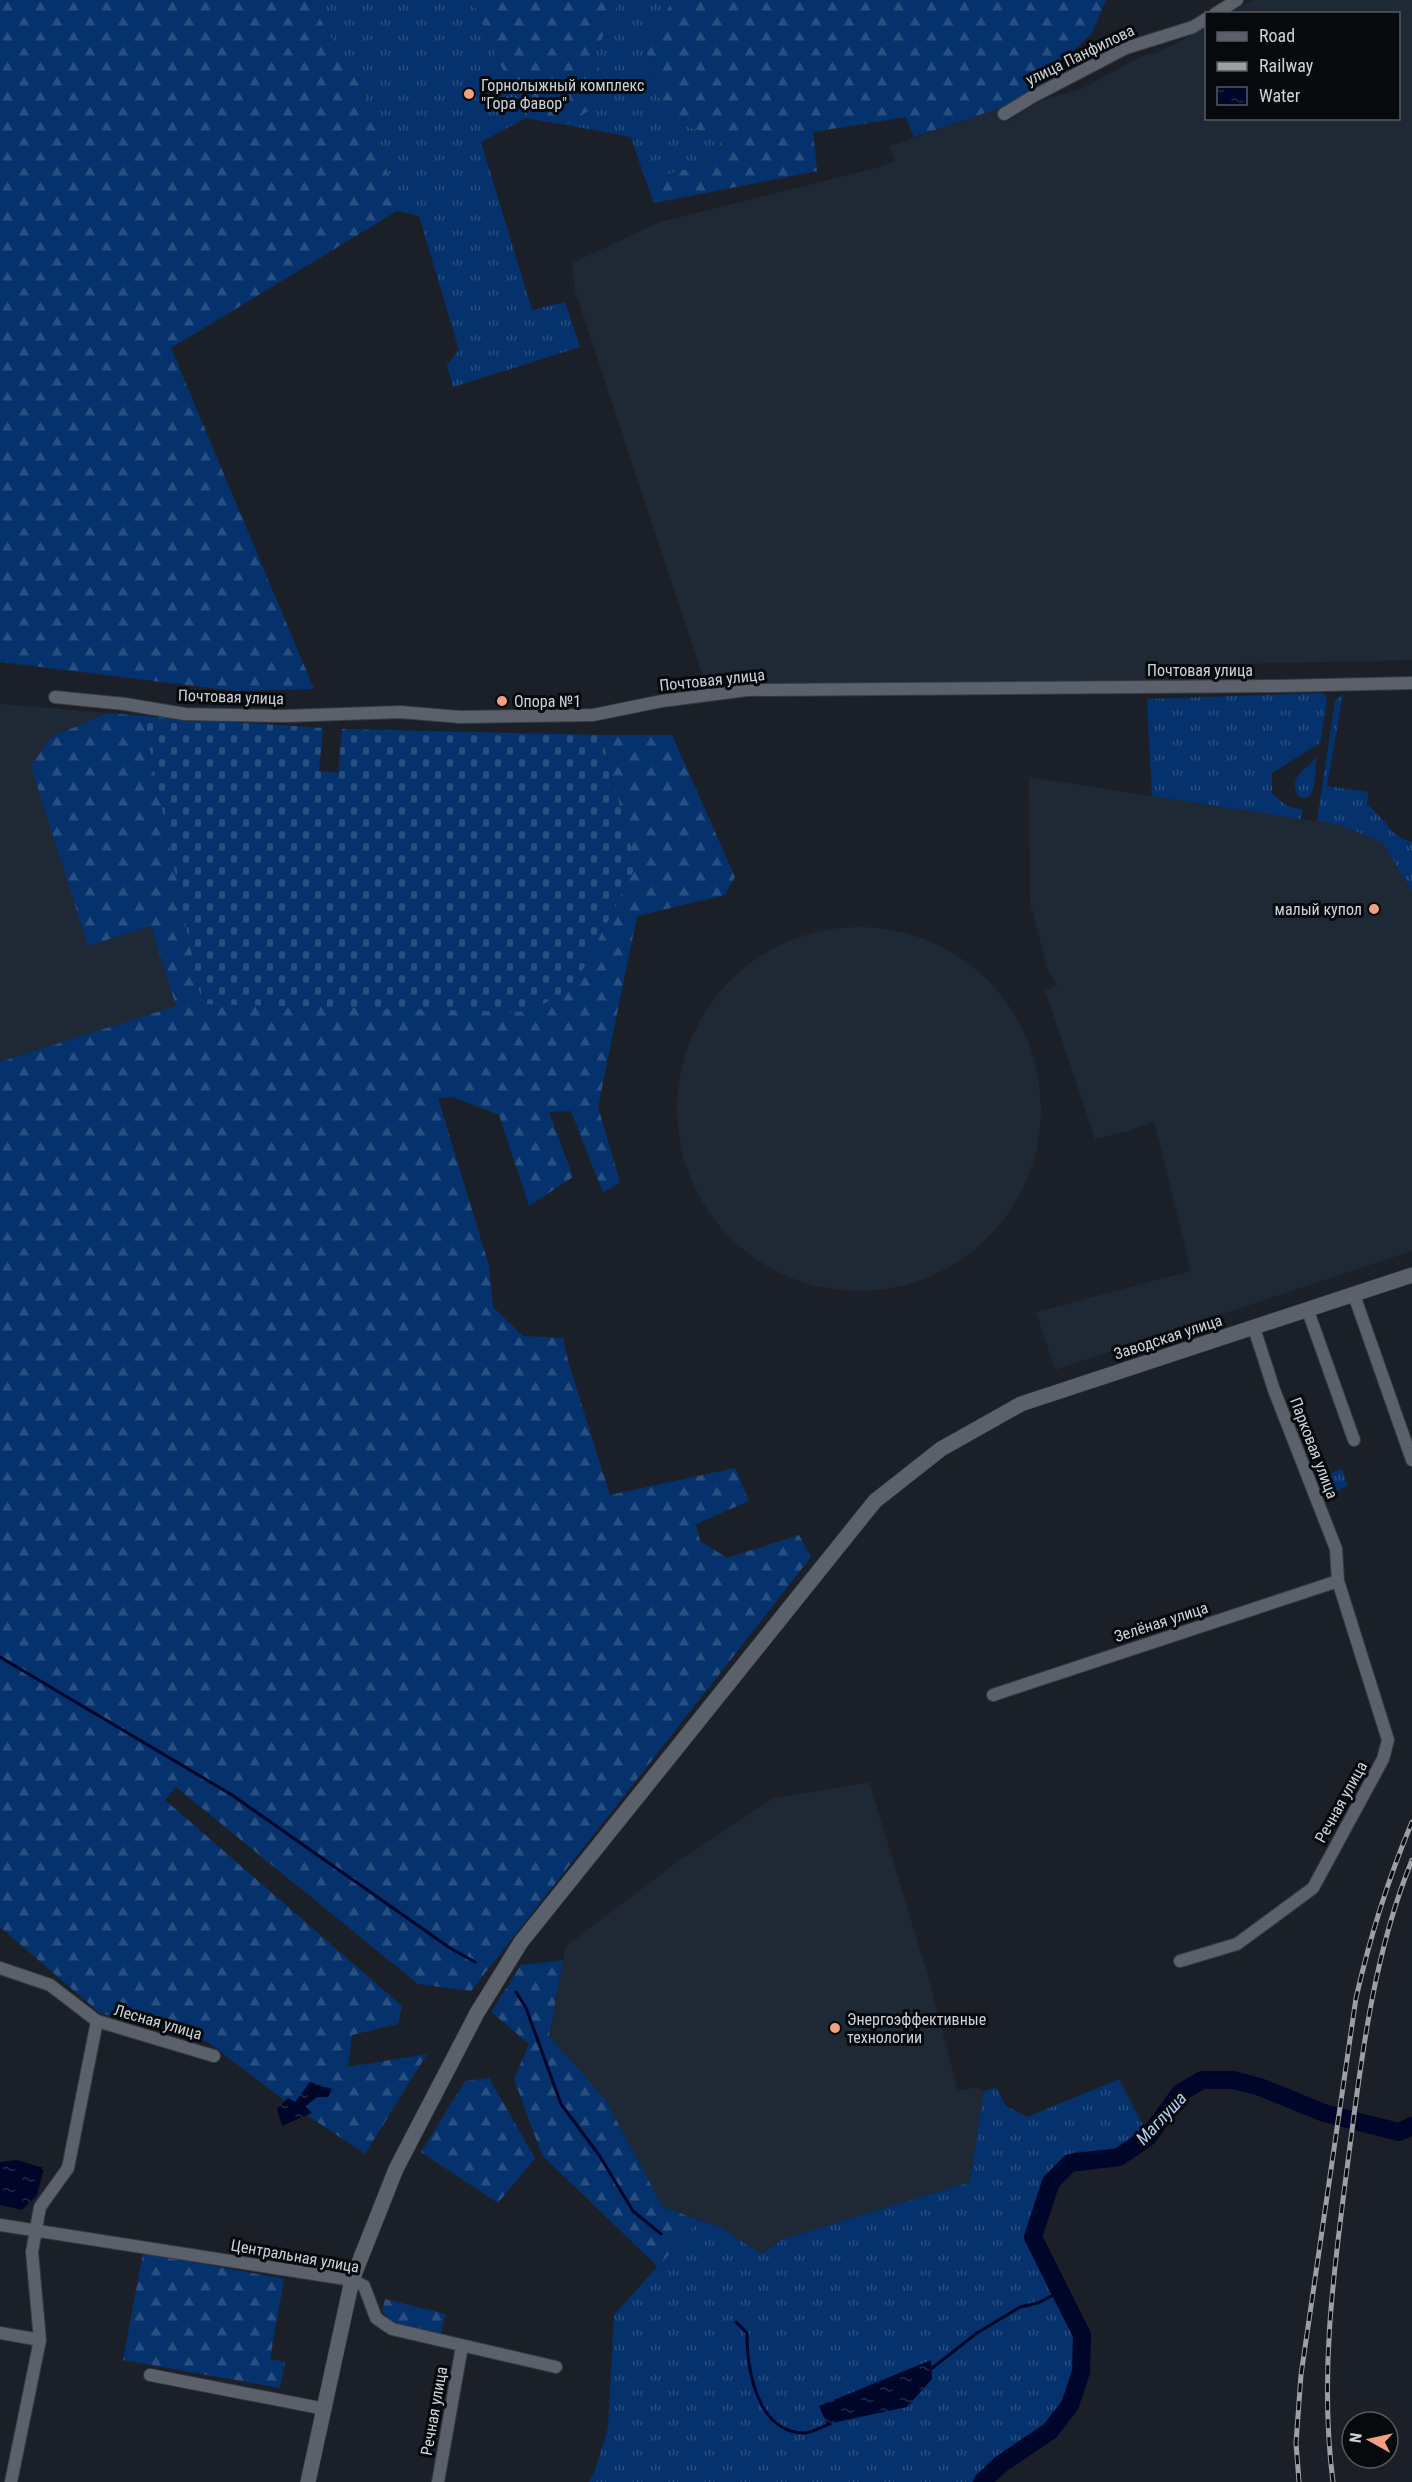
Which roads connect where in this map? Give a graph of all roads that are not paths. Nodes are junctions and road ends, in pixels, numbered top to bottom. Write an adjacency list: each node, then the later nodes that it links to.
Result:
1 (1237, 0): 2 (street)
2 (1218, 12)
3 (1205, 20): 4 (street, улица Панфилова)
4 (1004, 114)
5 (1412, 683): 6 (street, Почтовая улица)
6 (55, 697)
7 (1412, 1275): 8 (main road, Заводская улица)
8 (1354, 1295): 9 (main road, Заводская улица); 12 (street)
9 (1308, 1311): 10 (main road, Заводская улица); 11 (street)
10 (1254, 1328): 13 (street, Парковая улица); 21 (main road, Заводская улица)
11 (1354, 1440)
12 (1412, 1460)
13 (1338, 1581): 14 (street, Зелёная улица); 15 (street, Речная улица)
14 (993, 1695)
15 (1180, 1961)
16 (0, 1968): 17 (street, Лесная улица)
17 (97, 2021): 18 (street, Лесная улица); 20 (street)
18 (214, 2056)
19 (0, 2225): 20 (street, Центральная улица)
20 (36, 2230): 21 (street, Центральная улица); 23 (street)
21 (352, 2280): 24 (street, Центральная улица); 27 (main road, Заводская улица)
22 (0, 2333): 23 (street)
23 (40, 2340): 28 (street)
24 (462, 2346): 25 (street, Центральная улица); 30 (street, Речная улица)
25 (556, 2367)
26 (150, 2375): 27 (street)
27 (325, 2409): 29 (main road, Заводская улица)
28 (11, 2482)
29 (308, 2482)
30 (438, 2482)

